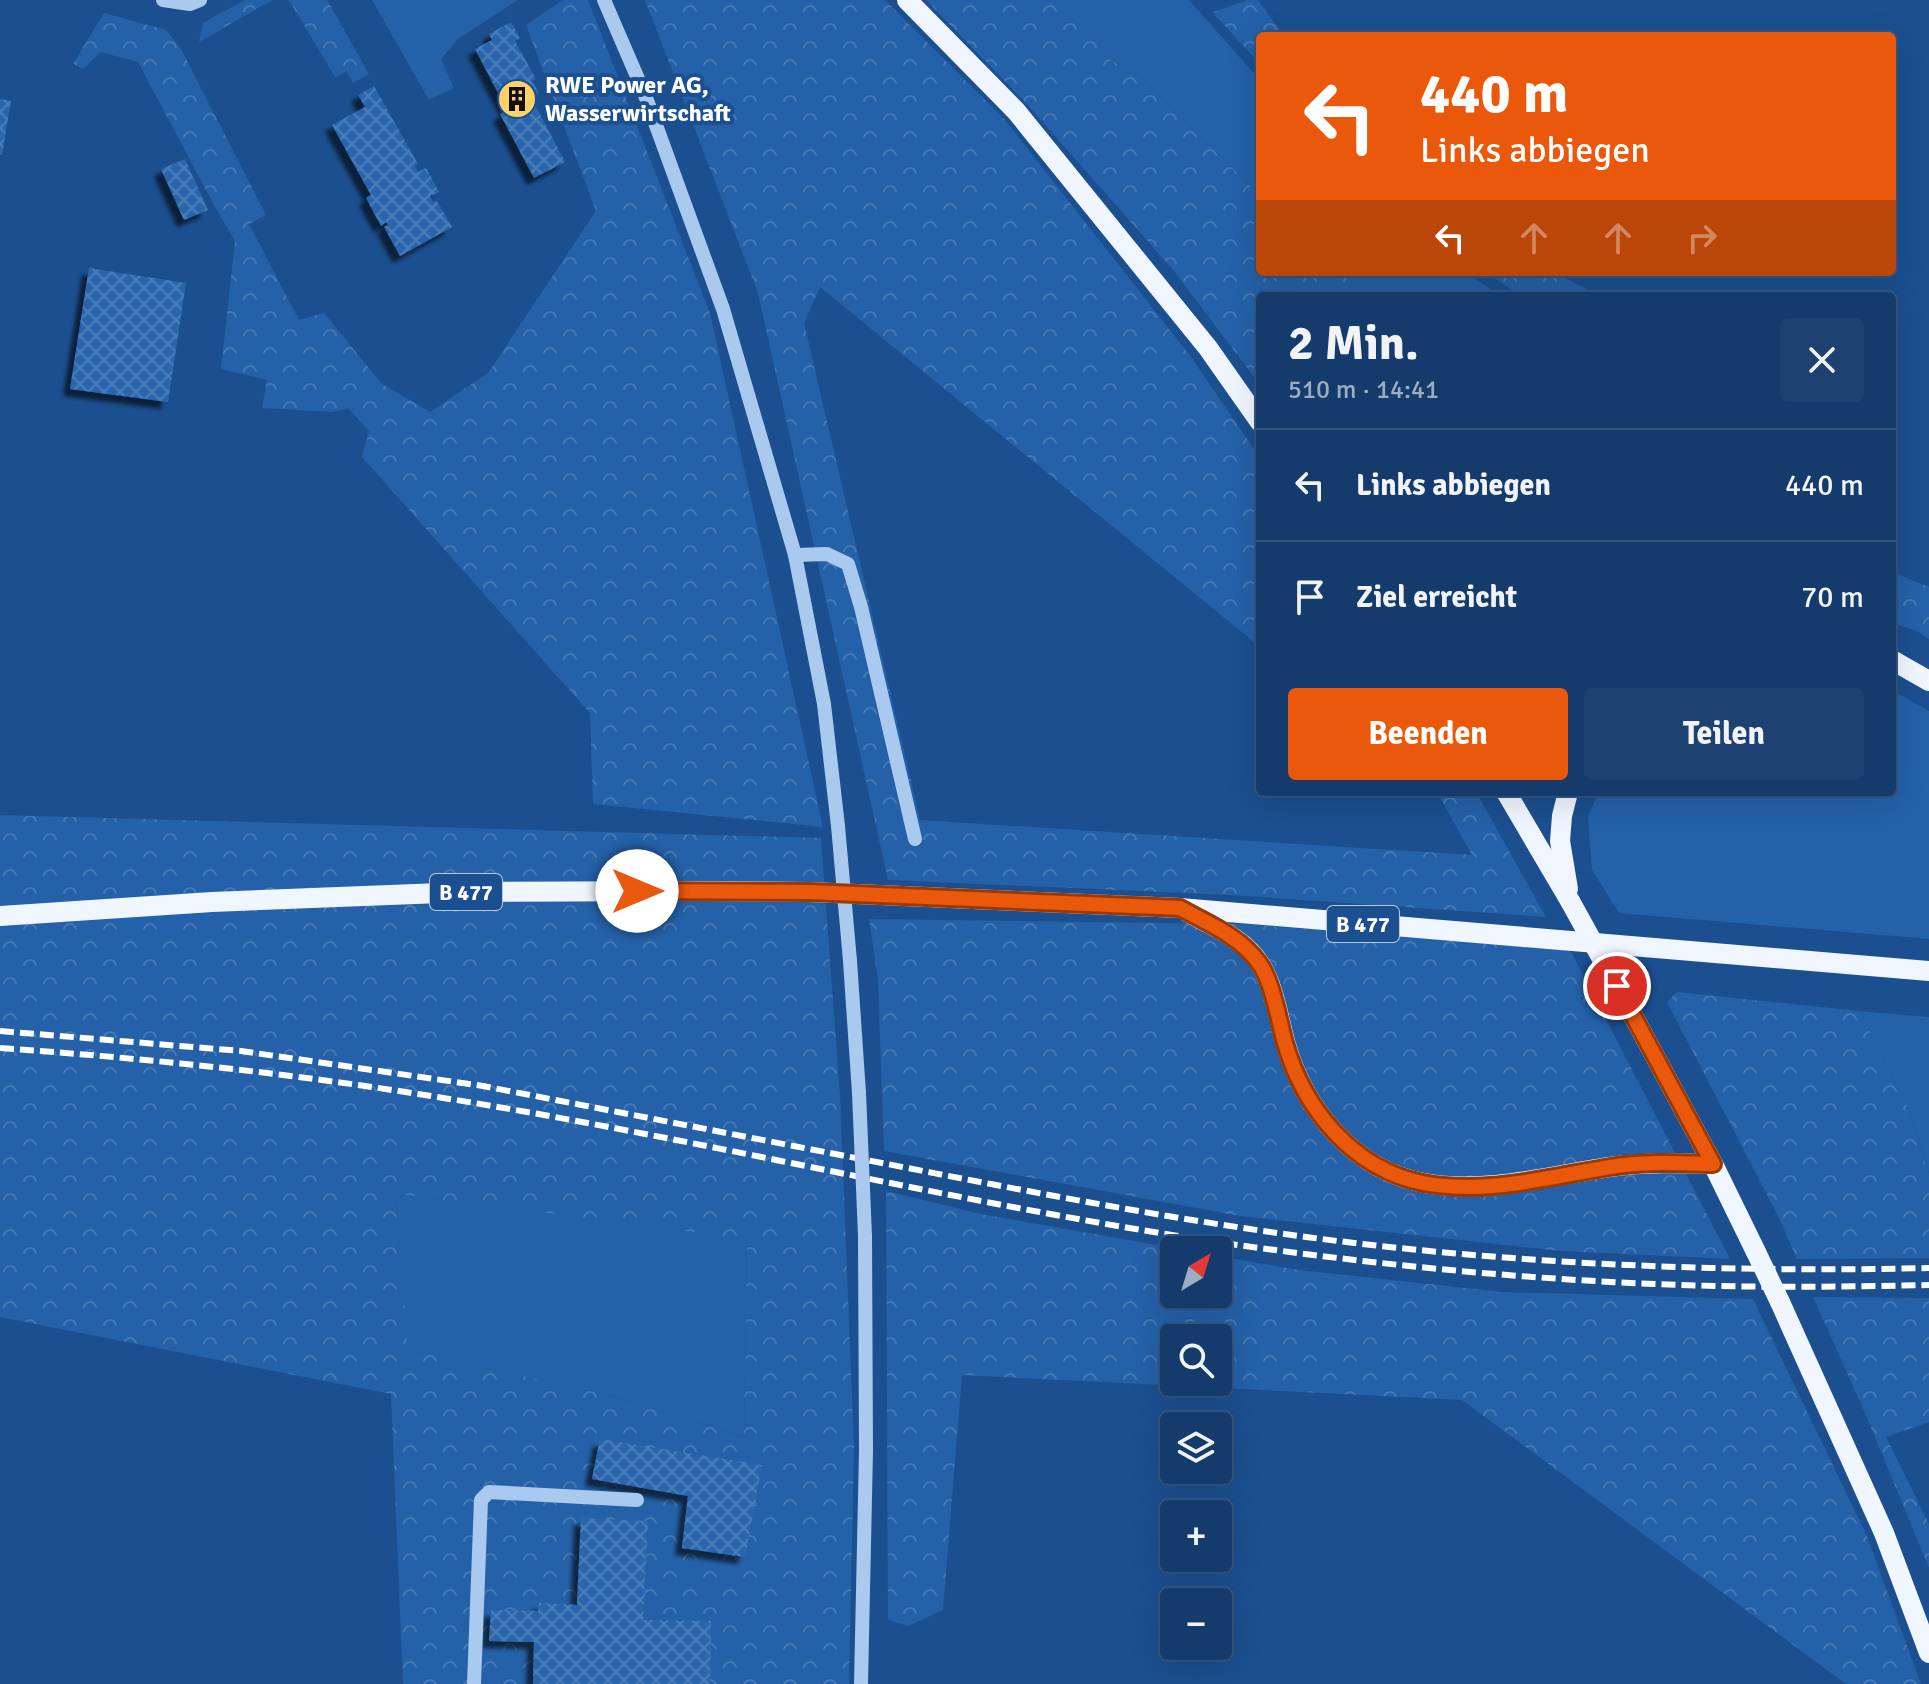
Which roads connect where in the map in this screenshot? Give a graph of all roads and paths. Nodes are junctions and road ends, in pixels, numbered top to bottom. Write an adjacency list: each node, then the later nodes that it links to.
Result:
1 (163, 0): 2 (street)
2 (200, 0)
3 (604, 0): 6 (street)
4 (907, 0): 5 (main road)
5 (1256, 416)
6 (795, 555): 11 (street); 20 (street, bridge)
7 (1896, 662): 8 (main road)
8 (1929, 681)
9 (1508, 796): 12 (main road)
10 (1567, 796): 12 (main road)
11 (915, 839)
12 (1570, 901): 16 (main road, bridge)
13 (1180, 908): 14 (main road, B 477); 15 (main road, B 477); 16 (main road)
14 (0, 916)
15 (1929, 971)
16 (1713, 1164): 18 (main road, bridge)
17 (637, 1500): 19 (street)
18 (1929, 1653)
19 (474, 1684)
20 (861, 1684)

